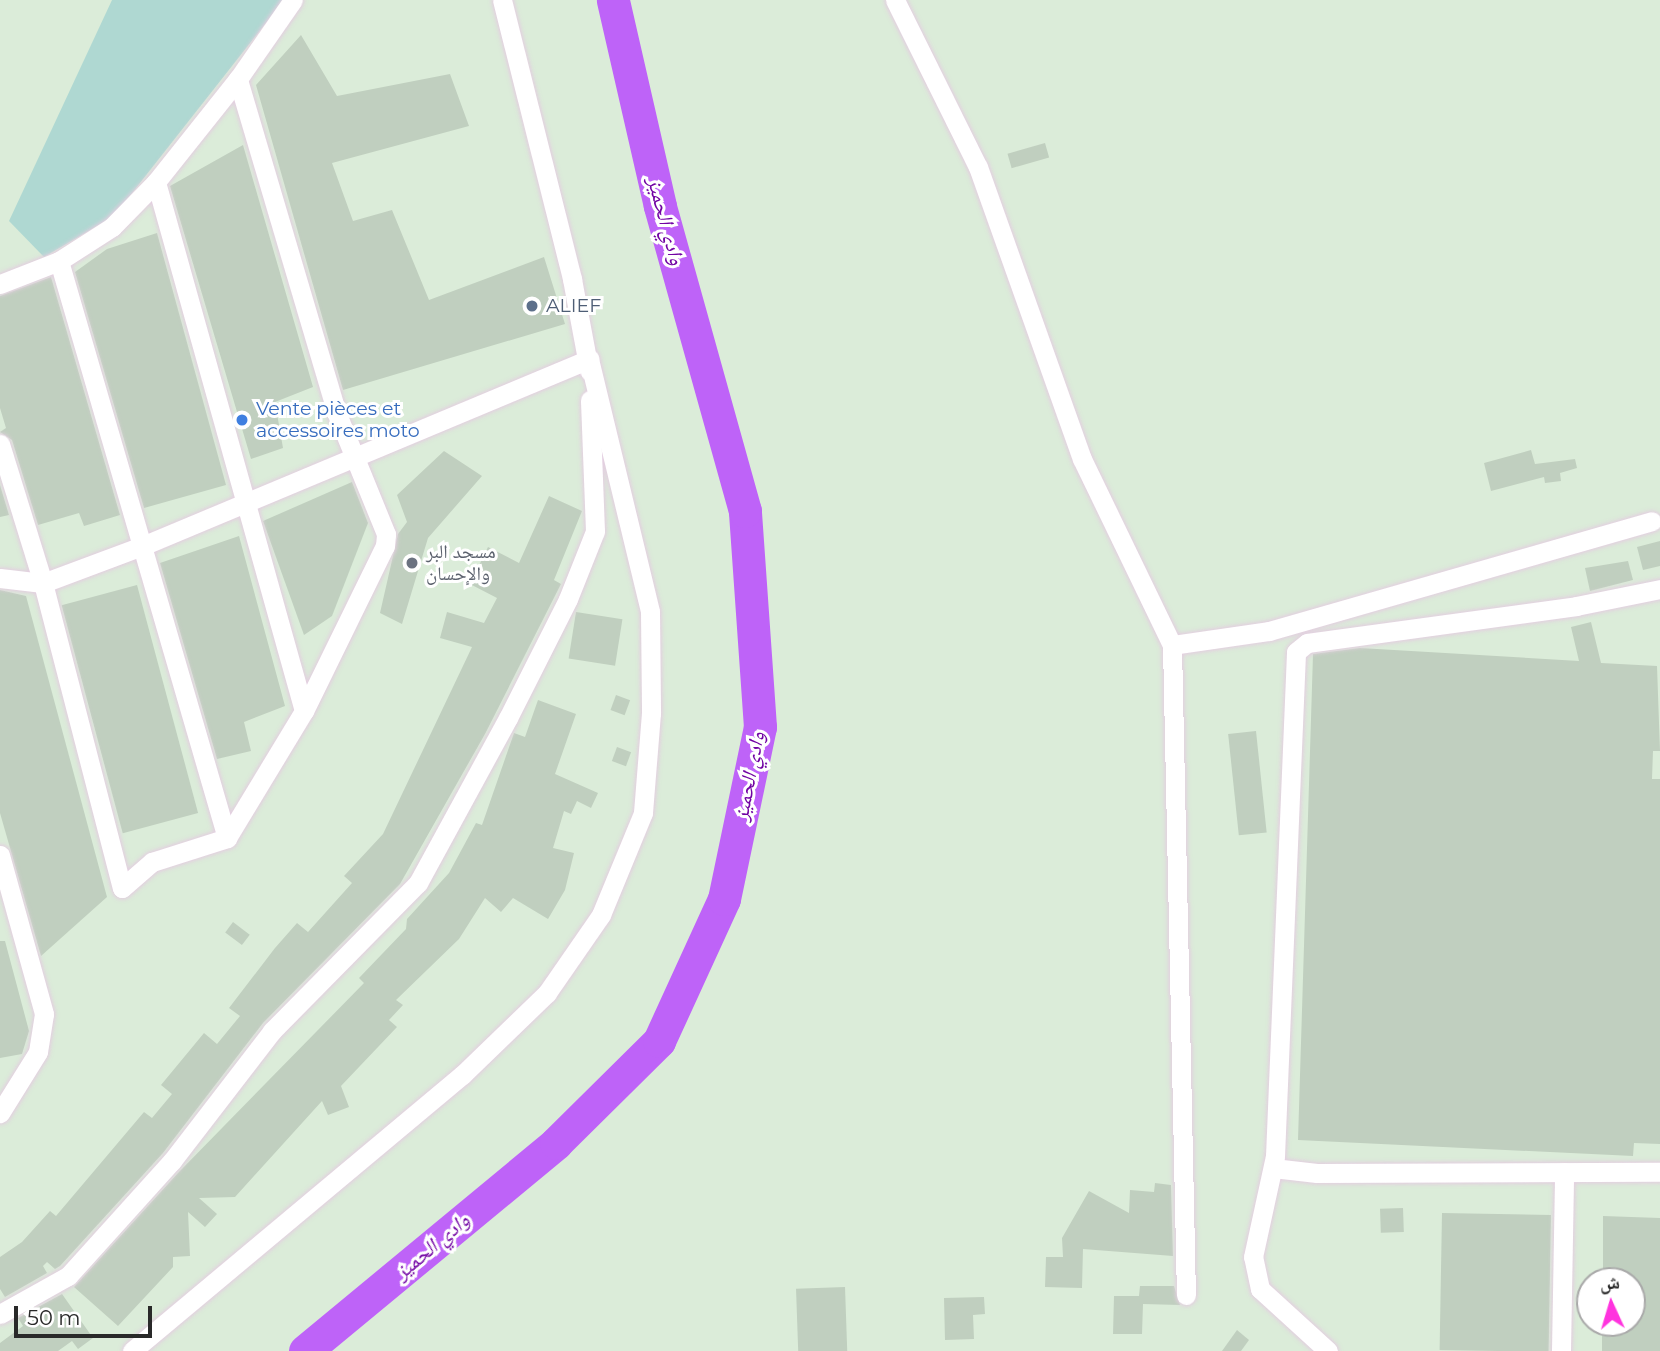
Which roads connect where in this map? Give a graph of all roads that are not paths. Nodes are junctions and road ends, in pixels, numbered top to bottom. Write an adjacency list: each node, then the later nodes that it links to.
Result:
1 (293, 0): 4 (street)
2 (502, 0): 8 (street)
3 (895, 0): 17 (street)
4 (238, 79): 5 (street); 10 (street)
5 (156, 182): 6 (street); 11 (street)
6 (59, 261): 7 (street); 13 (street)
7 (0, 284)
8 (589, 359): 10 (street); 26 (street); 27 (street)
9 (0, 444): 15 (street)
10 (354, 459): 11 (street); 18 (street)
11 (243, 506): 13 (street); 18 (street)
12 (1652, 522): 17 (street)
13 (142, 546): 15 (street); 19 (street)
14 (0, 578): 15 (street)
15 (43, 583): 19 (street)
16 (1660, 589): 22 (street)
17 (1172, 645): 25 (street)
18 (304, 711): 19 (street)
19 (227, 838)
20 (0, 855): 21 (street)
21 (0, 1112)
22 (1273, 1168): 23 (street); 28 (street)
23 (1564, 1172): 24 (street); 29 (street)
24 (1660, 1172)
25 (1186, 1295)
26 (0, 1314)
27 (132, 1351)
28 (1328, 1351)
29 (1561, 1351)

